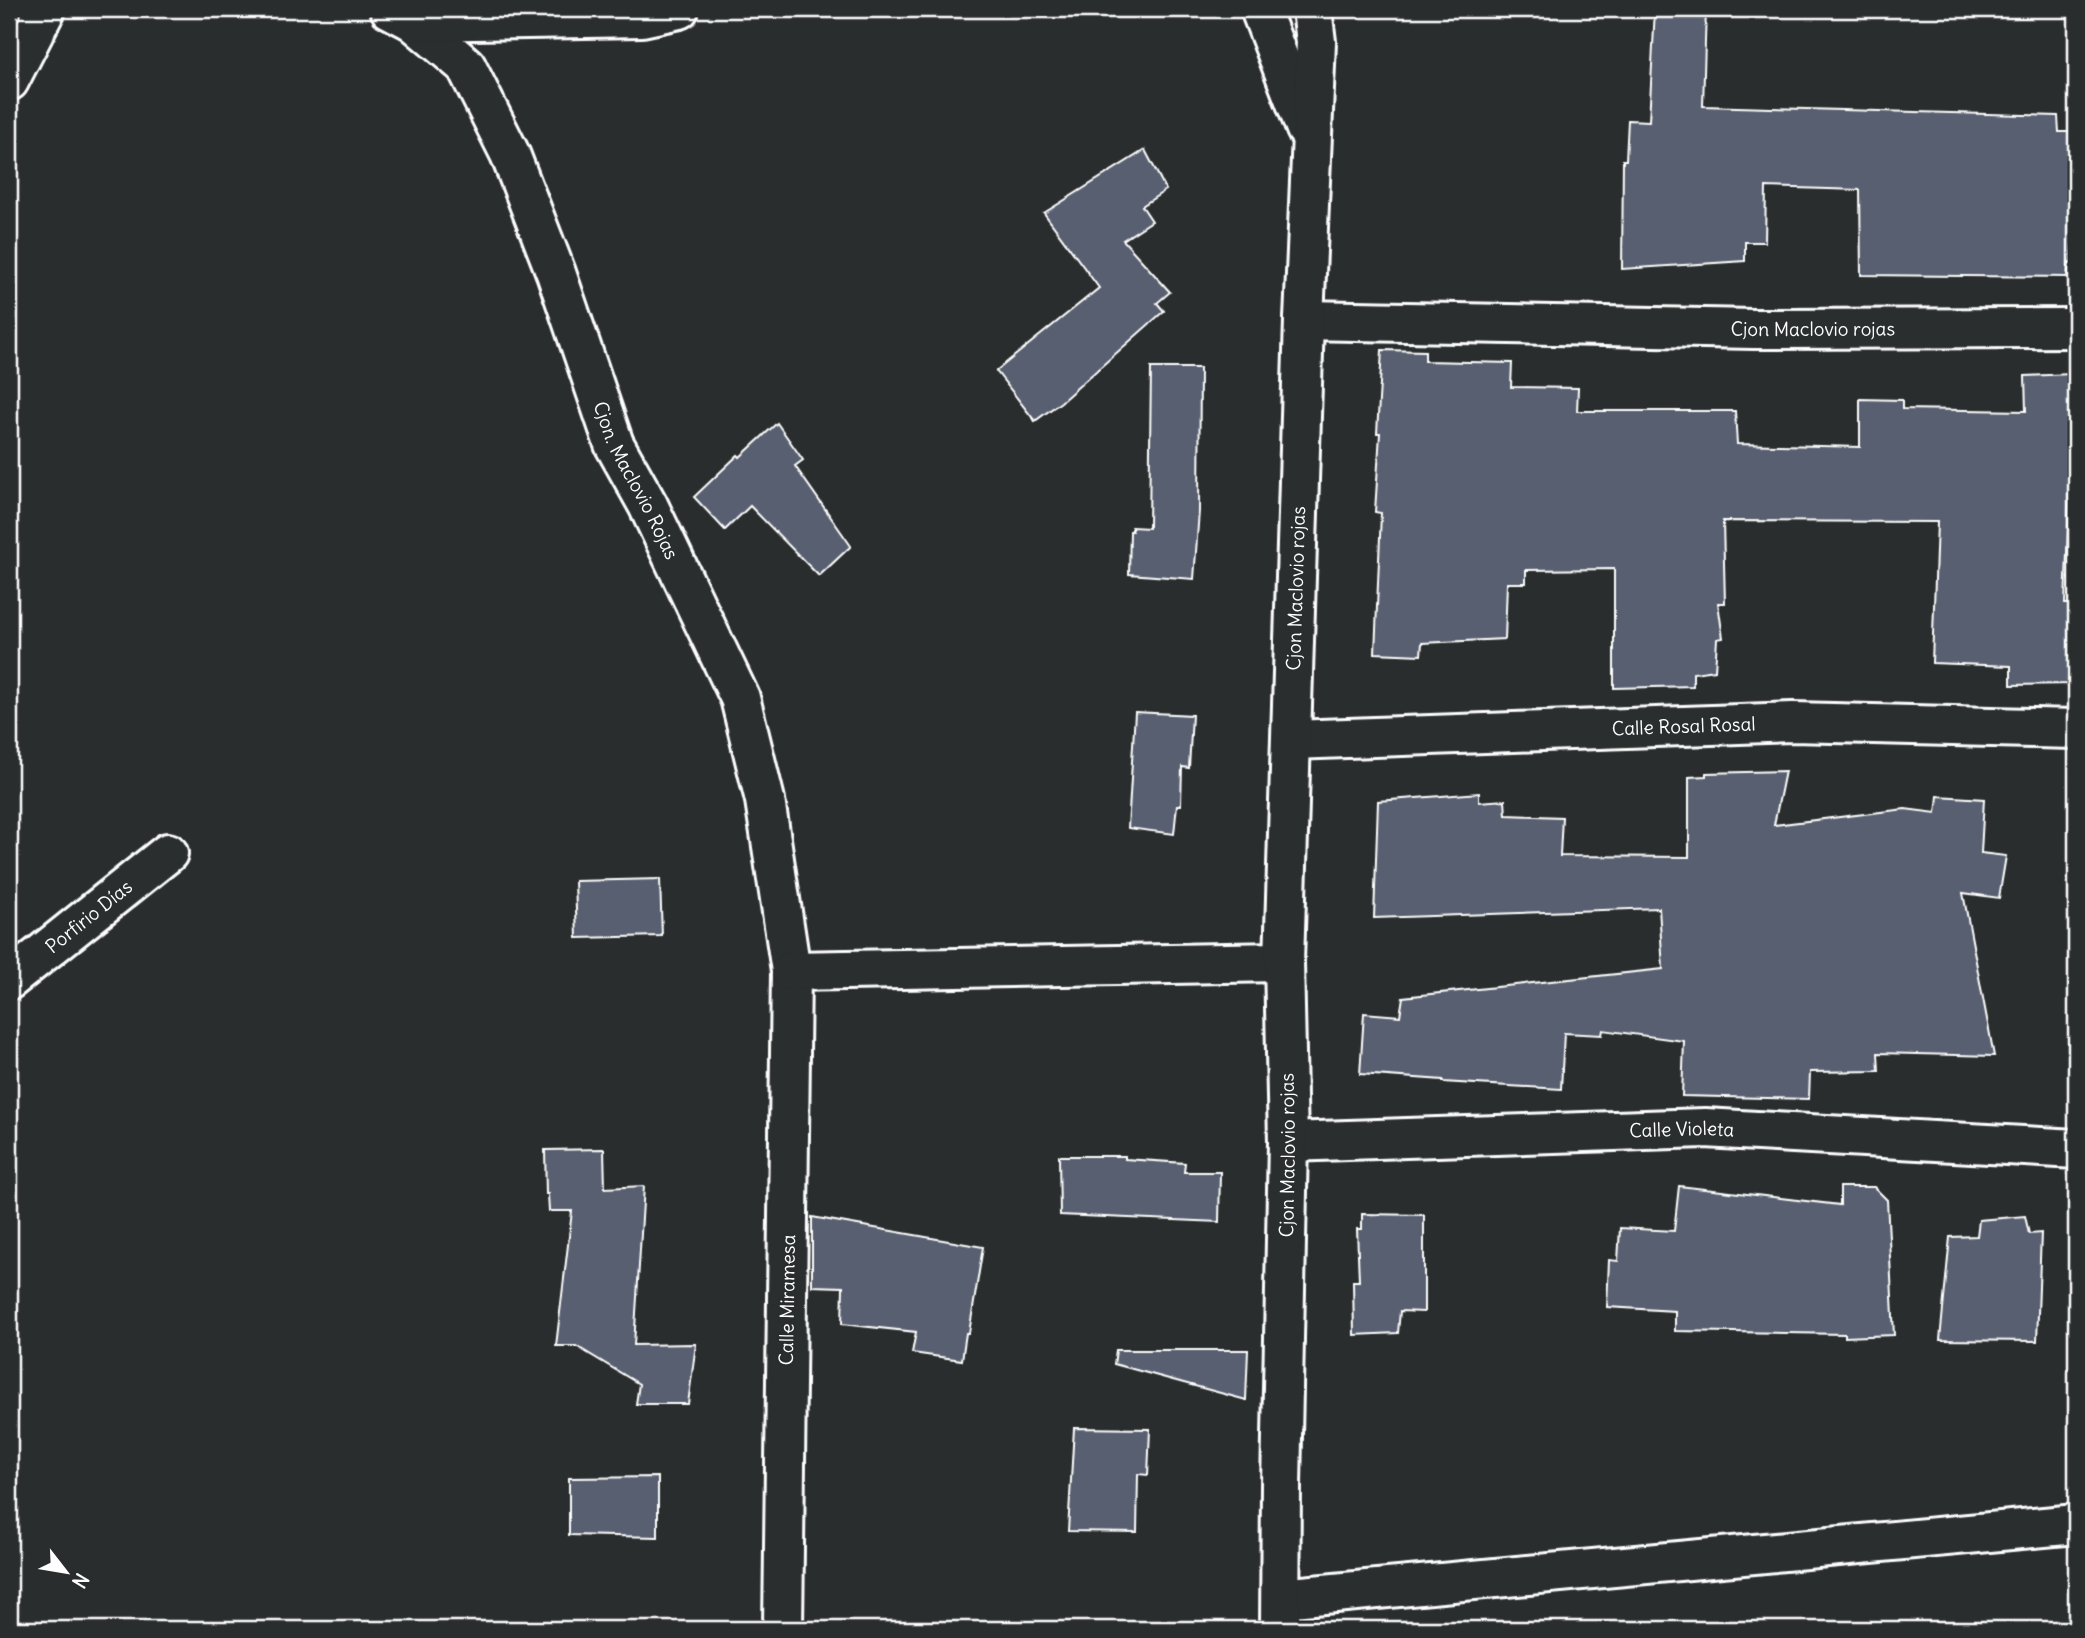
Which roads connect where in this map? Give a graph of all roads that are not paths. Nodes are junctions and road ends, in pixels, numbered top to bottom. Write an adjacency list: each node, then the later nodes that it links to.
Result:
1 (46, 9): 6 (street)
2 (679, 9): 5 (street)
3 (1260, 9): 7 (street)
4 (1312, 9): 7 (street)
5 (402, 15): 14 (street, Cjon. Maclovio Rojas)
6 (9, 81)
7 (1312, 144): 8 (street)
8 (1304, 320): 9 (street, Cjon Maclovio rojas); 11 (street, Cjon Maclovio rojas)
9 (2076, 328)
10 (2076, 729): 11 (street, Calle Rosal Rosal)
11 (1292, 740): 13 (street, Cjon Maclovio rojas)
12 (168, 853): 15 (street, Porfirio Días)
13 (1284, 962): 14 (street); 16 (street, Cjon Maclovio rojas)
14 (792, 971): 20 (street, Calle Miramesa)
15 (9, 980)
16 (1288, 1142): 17 (street, Calle Violeta); 19 (street, Cjon Maclovio rojas)
17 (2076, 1149)
18 (2076, 1524): 19 (street)
19 (1280, 1614)
20 (783, 1629)

